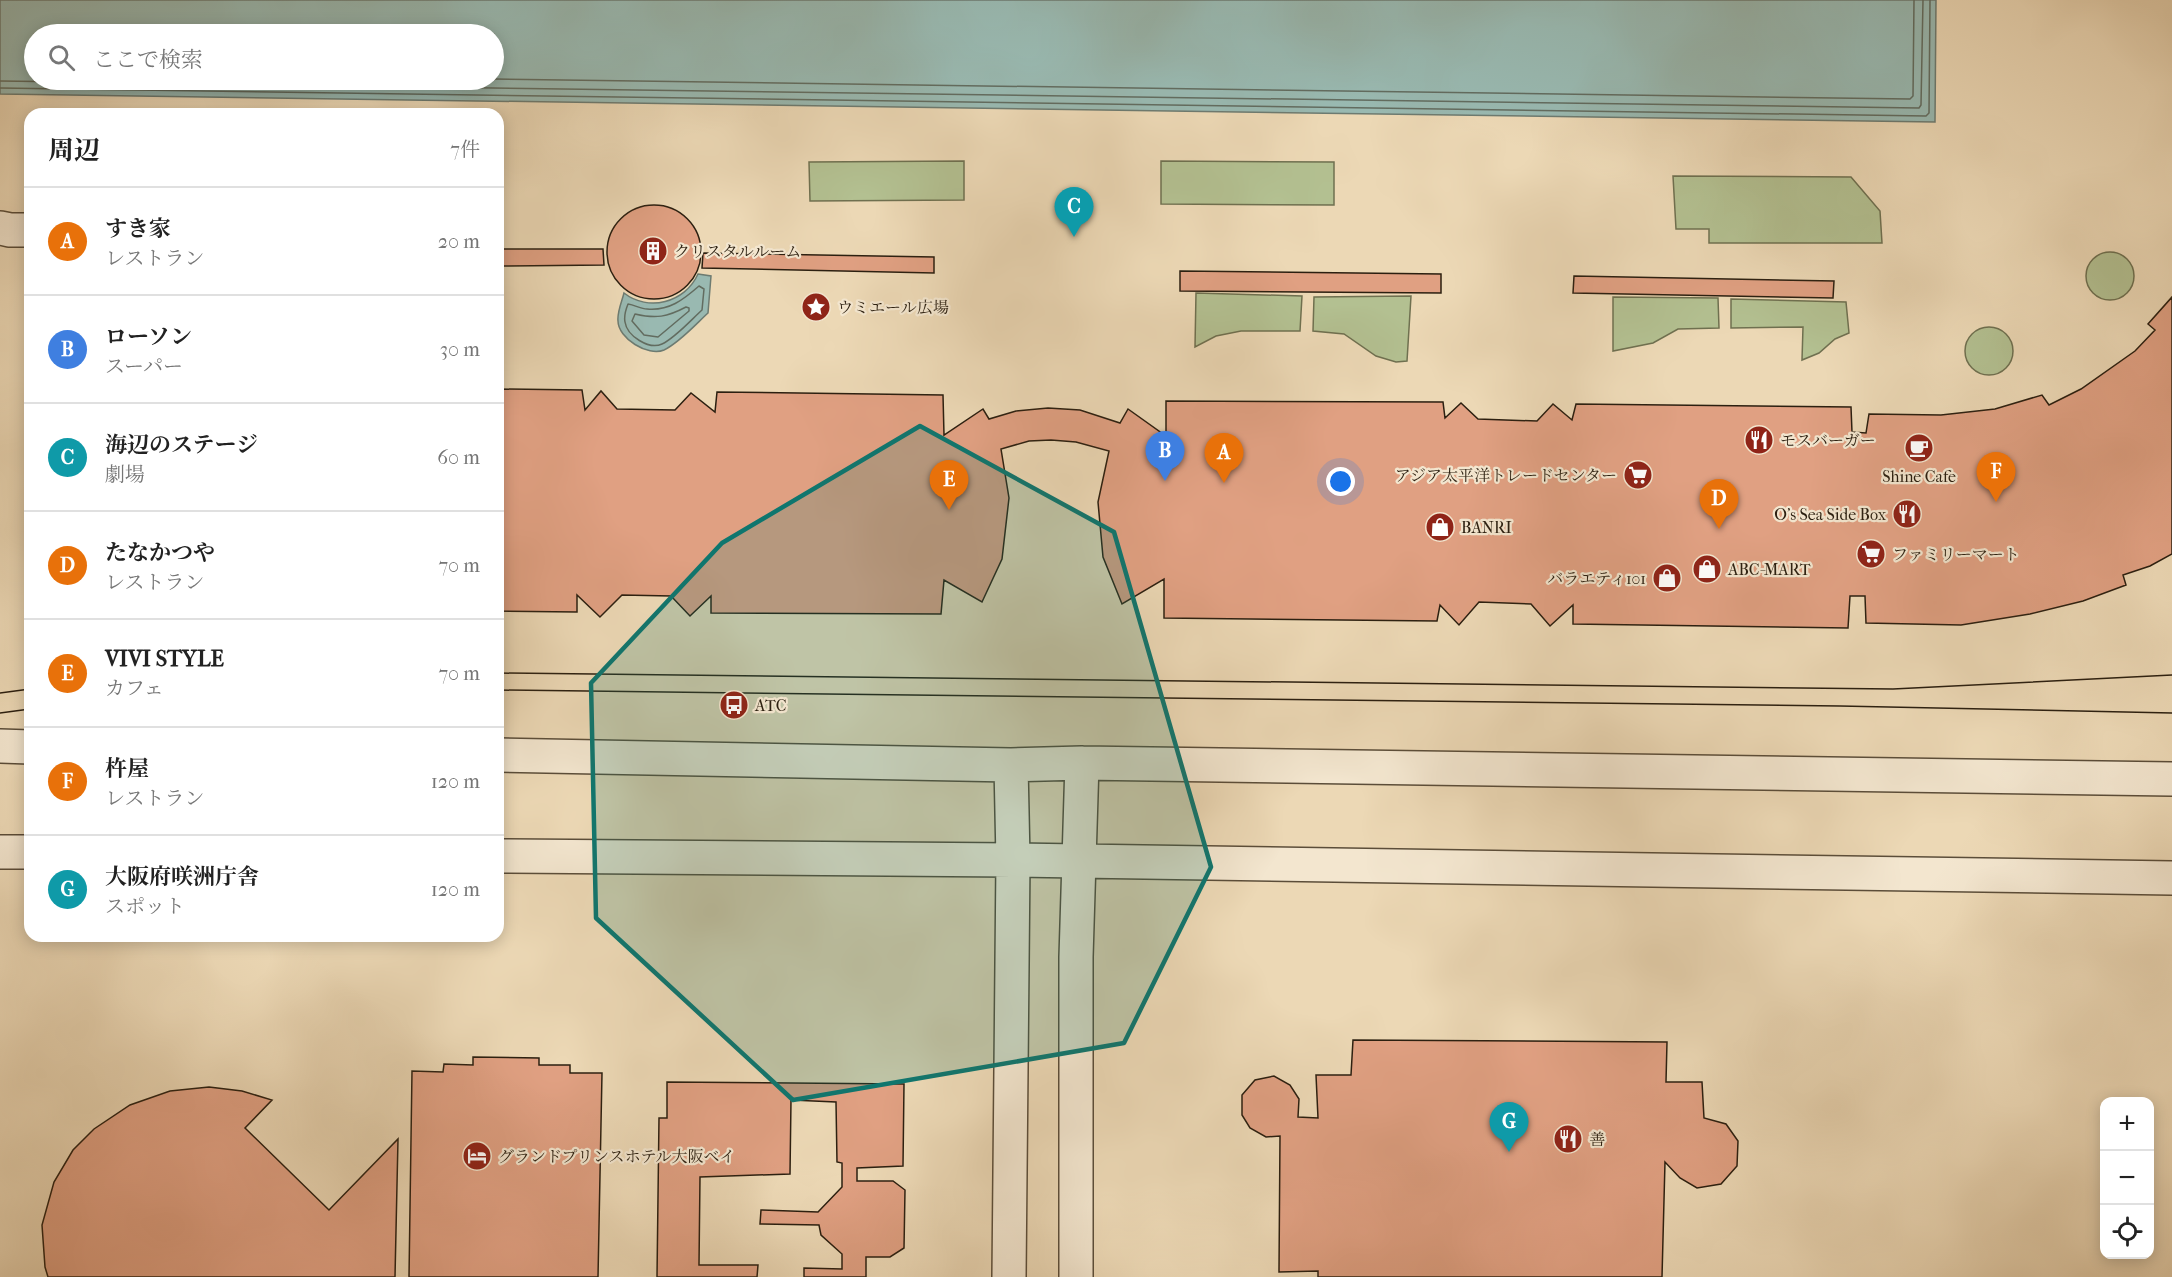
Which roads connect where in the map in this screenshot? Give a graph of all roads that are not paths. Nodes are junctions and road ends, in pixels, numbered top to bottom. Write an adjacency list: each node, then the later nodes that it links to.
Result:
1 (0, 228): 2 (street)
2 (24, 230)
3 (0, 746): 4 (street)
4 (24, 747)
5 (504, 756): 7 (street)
6 (1082, 763): 7 (street); 8 (street); 13 (street)
7 (1011, 765): 12 (street)
8 (2172, 779)
9 (0, 852): 10 (street)
10 (24, 852)
11 (504, 856): 12 (street)
12 (1013, 860): 13 (street); 15 (street)
13 (1079, 862): 14 (street); 16 (street)
14 (2172, 878)
15 (1009, 1277)
16 (1076, 1277)

